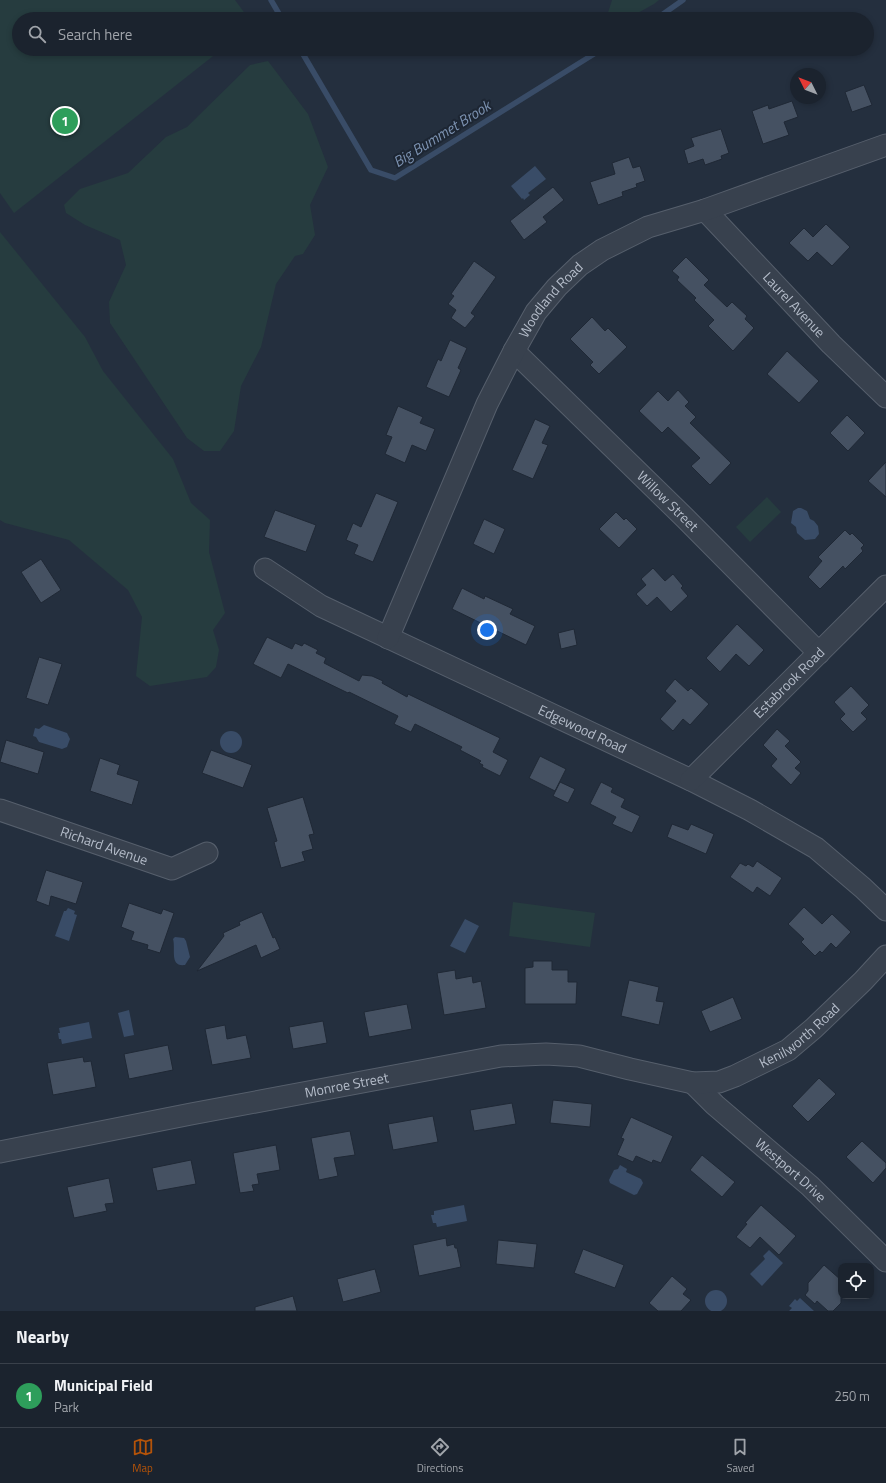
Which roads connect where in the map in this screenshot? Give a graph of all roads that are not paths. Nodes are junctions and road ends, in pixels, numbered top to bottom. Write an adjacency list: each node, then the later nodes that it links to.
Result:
1 (886, 145): 2 (street, Woodland Road)
2 (706, 210): 3 (street, Woodland Road); 4 (street, Laurel Avenue)
3 (514, 351): 7 (street, Woodland Road); 8 (street, Willow Street)
4 (886, 397)
5 (265, 569): 7 (street, Edgewood Road)
6 (886, 586): 8 (street, Estabrook Road)
7 (388, 638): 9 (street, Edgewood Road)
8 (819, 653): 9 (street, Estabrook Road)
9 (691, 780): 12 (street, Edgewood Road)
10 (0, 810): 11 (street, Richard Avenue)
11 (207, 853)
12 (886, 910)
13 (886, 956): 14 (street, Kenilworth Road)
14 (693, 1083): 15 (street, Monroe Street); 16 (street, Westport Drive)
15 (0, 1152)
16 (886, 1261)

